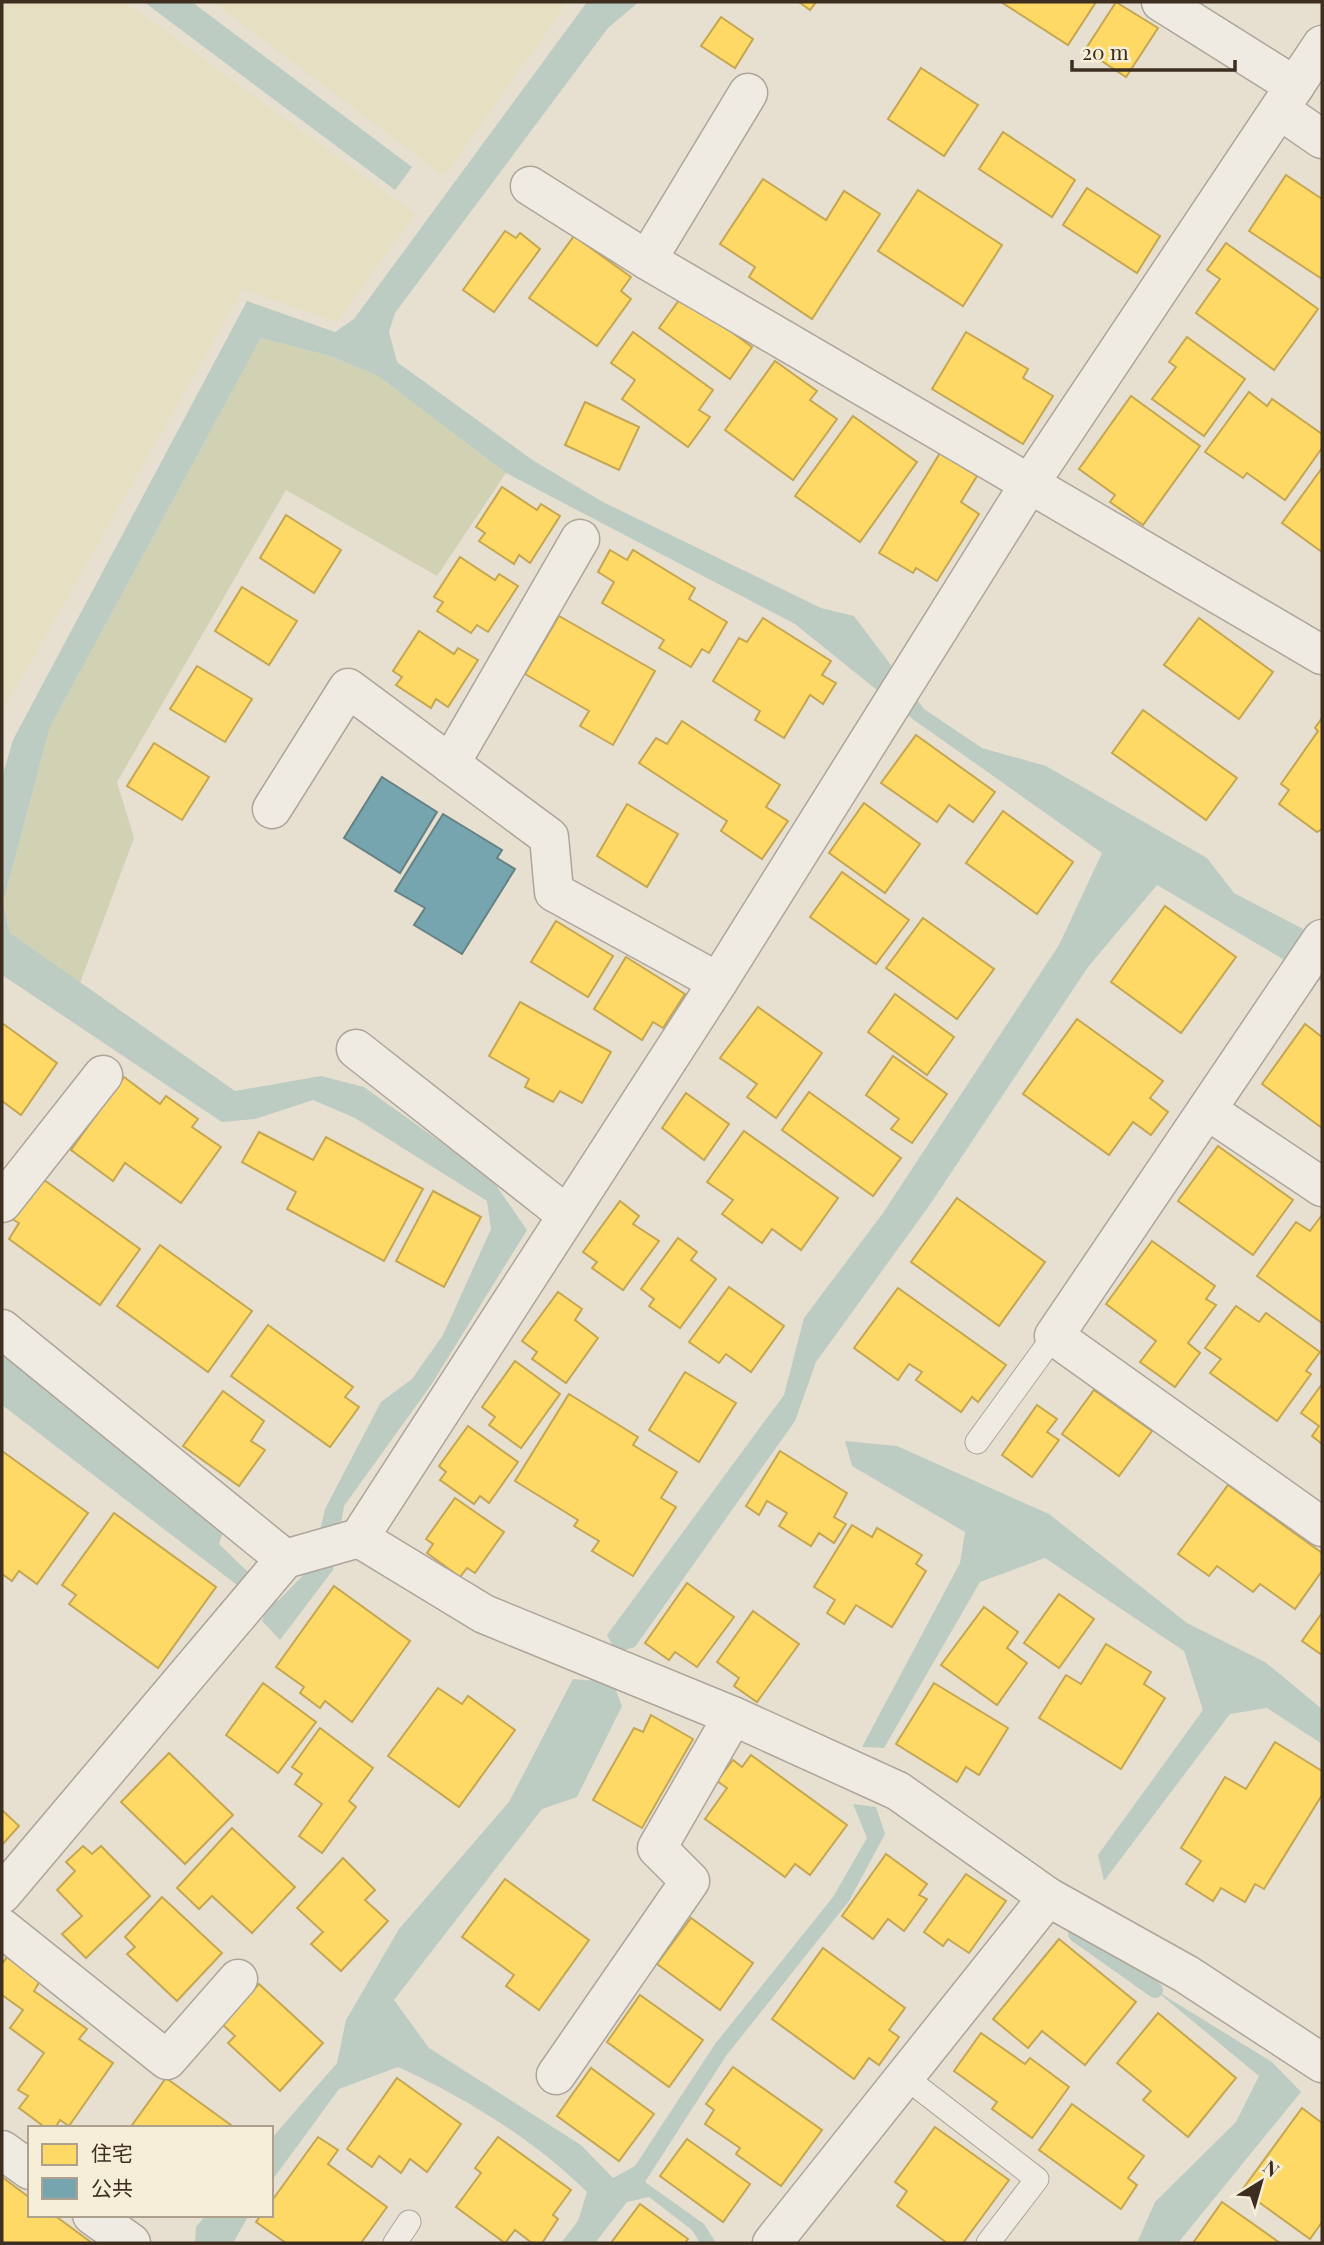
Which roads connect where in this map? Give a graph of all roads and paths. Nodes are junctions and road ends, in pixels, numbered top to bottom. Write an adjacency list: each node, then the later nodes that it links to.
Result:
1 (1161, 2): 4 (street)
2 (1322, 45): 4 (street)
3 (748, 93): 7 (street)
4 (1288, 98): 5 (street); 8 (street)
5 (1322, 139)
6 (530, 186): 7 (street)
7 (647, 260): 8 (street)
8 (1030, 483): 10 (street); 14 (street)
9 (580, 539): 11 (street)
10 (1322, 654)
11 (450, 764): 12 (street); 14 (street)
12 (272, 809)
13 (1322, 939): 17 (street)
14 (718, 982): 20 (street)
15 (356, 1049): 20 (street)
16 (103, 1075): 19 (street)
17 (1207, 1110): 18 (street); 22 (street)
18 (1322, 1187)
19 (2, 1203)
20 (567, 1215): 25 (street)
21 (2, 1329): 26 (street)
22 (1054, 1336): 23 (lane); 24 (street)
23 (977, 1442)
24 (1322, 1527)
25 (353, 1539): 26 (street); 27 (street)
26 (276, 1574): 28 (street)
27 (733, 1716): 29 (street); 33 (street)
28 (2, 1894)
29 (1048, 1897): 32 (street); 34 (street)
30 (2, 1928): 31 (street)
31 (238, 1979)
32 (1322, 2063)
33 (556, 2075)
34 (905, 2077): 41 (street); 42 (lane)
35 (2, 2150): 36 (street)
36 (28, 2169)
37 (95, 2217): 39 (street)
38 (409, 2222): 40 (lane)
39 (131, 2243)
40 (395, 2243)
41 (772, 2243)
42 (988, 2243)

